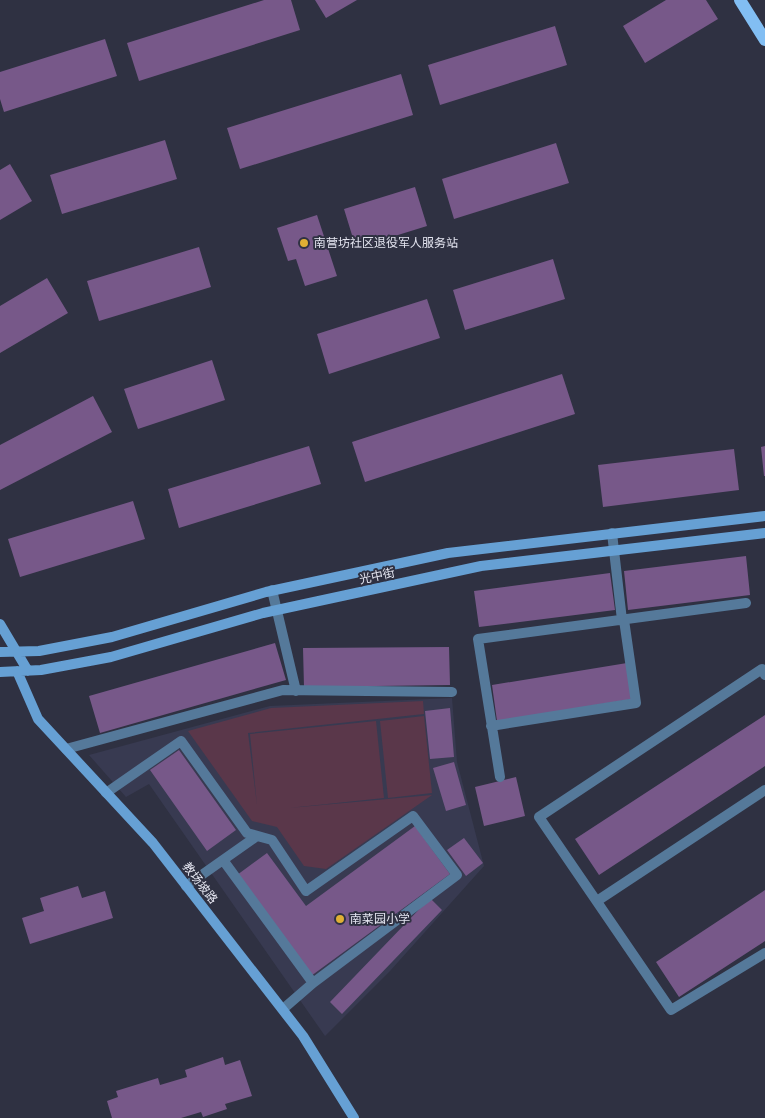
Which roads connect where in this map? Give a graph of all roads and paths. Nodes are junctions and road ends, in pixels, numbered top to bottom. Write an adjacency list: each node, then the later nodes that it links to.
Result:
1 (740, 0): 2 (main road)
2 (765, 40)
3 (765, 516): 4 (street, 光中街)
4 (612, 533): 6 (street); 7 (street, 光中街)
5 (765, 533): 6 (street, 光中街)
6 (614, 551): 9 (street, 光中街); 10 (street)
7 (272, 590): 9 (street); 13 (street, 光中街)
8 (746, 603): 10 (street)
9 (277, 610): 15 (street, 光中街); 18 (street)
10 (623, 620): 20 (street); 20 (street)
11 (0, 624): 13 (street)
12 (0, 652): 13 (street, 光中街)
13 (17, 652): 15 (street)
14 (0, 662): 16 (street, 教场坡路)
15 (28, 671): 16 (street, 光中街)
16 (8, 672): 21 (street, 教场坡路)
17 (765, 675): 28 (street)
18 (296, 691): 19 (street); 21 (street)
19 (452, 692)
20 (491, 726): 22 (street)
21 (66, 749): 24 (street, 教场坡路)
22 (500, 777)
23 (765, 790): 28 (street)
24 (106, 793): 25 (street); 27 (street, 教场坡路)
25 (257, 836): 26 (street); 30 (street)
26 (223, 860): 27 (street); 30 (street)
27 (186, 886): 31 (street, 教场坡路)
28 (597, 901): 29 (street)
29 (765, 953)
30 (313, 983): 31 (street)
31 (283, 1009): 32 (street, 教场坡路)
32 (354, 1118)

